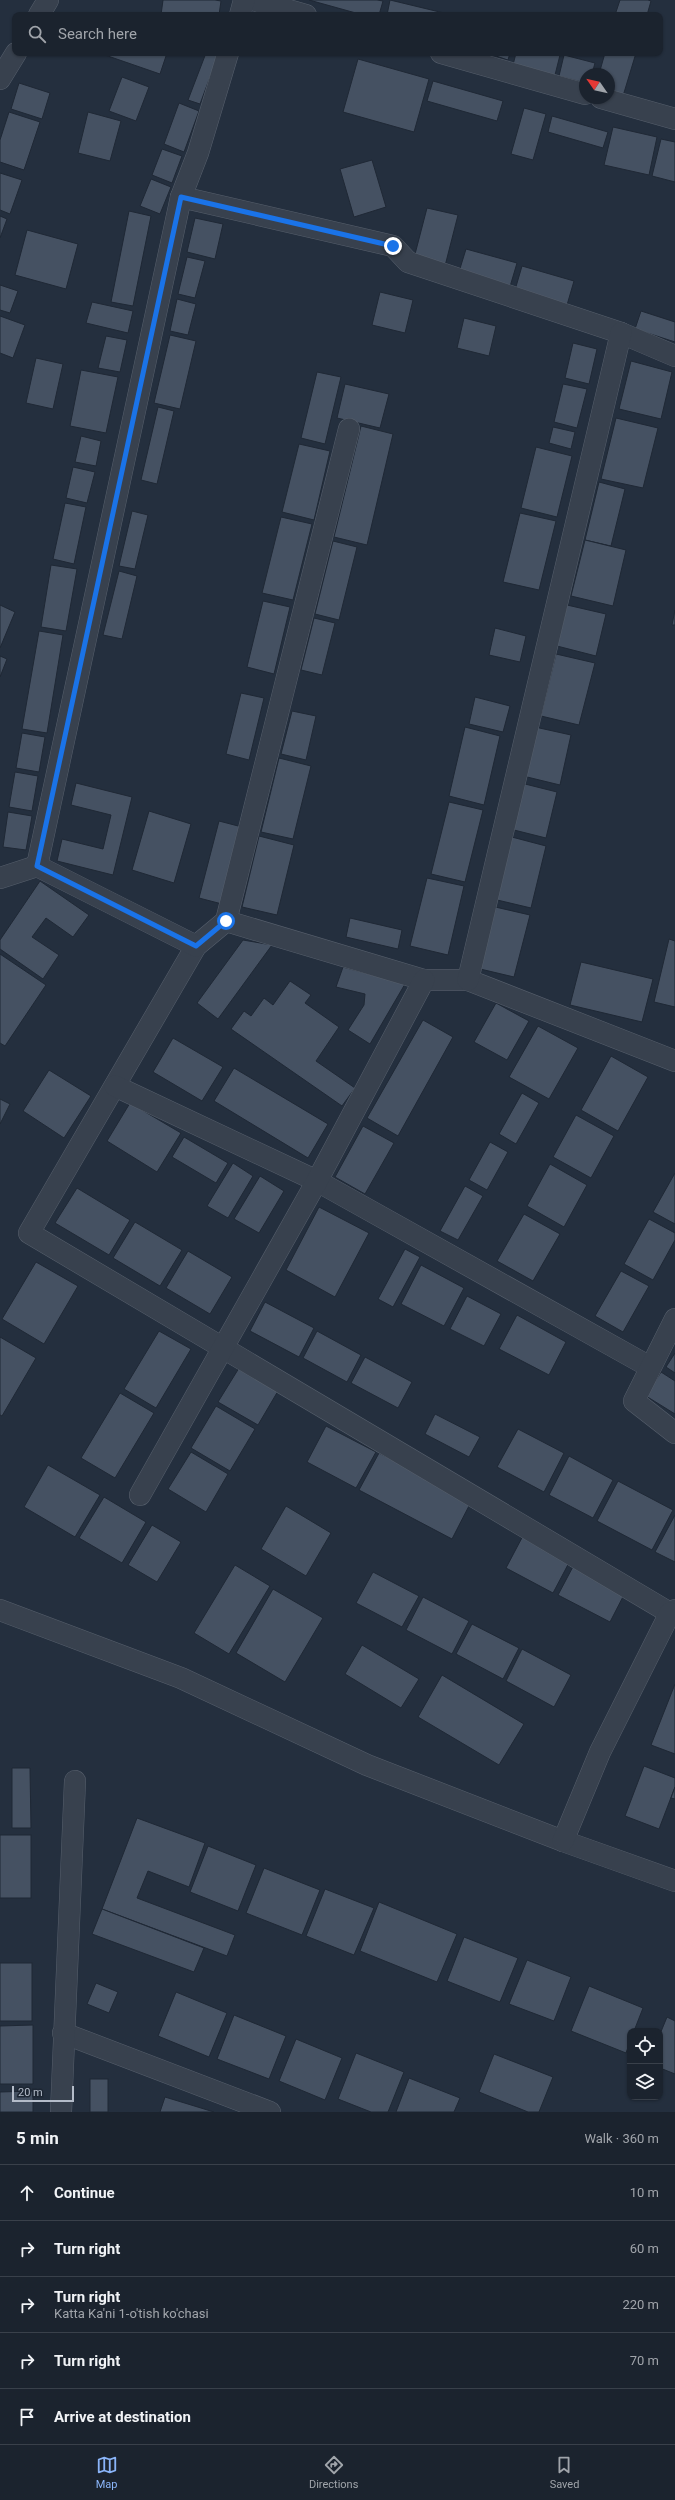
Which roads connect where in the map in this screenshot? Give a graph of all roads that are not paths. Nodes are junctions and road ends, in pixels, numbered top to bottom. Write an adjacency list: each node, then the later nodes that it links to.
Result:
1 (48, 0): 4 (street)
2 (244, 0): 5 (street)
3 (253, 0): 6 (street)
4 (41, 12)
5 (241, 12)
6 (295, 12)
7 (14, 56): 10 (street)
8 (227, 56): 14 (street)
9 (452, 56): 11 (street)
10 (0, 79)
11 (579, 92)
12 (615, 102): 13 (street)
13 (675, 119)
14 (181, 197): 15 (street); 18 (street)
15 (621, 333): 16 (street); 23 (street)
16 (675, 356)
17 (349, 429): 20 (street)
18 (37, 866): 19 (street); 21 (street)
19 (0, 878)
20 (226, 921): 21 (street); 22 (street)
21 (196, 946): 25 (street)
22 (424, 980): 23 (street); 26 (street)
23 (468, 980): 24 (street)
24 (675, 1061)
25 (115, 1086): 26 (street); 28 (street)
26 (318, 1182): 28 (street); 29 (street)
27 (675, 1319): 29 (street)
28 (222, 1348): 31 (street); 33 (street)
29 (650, 1367): 30 (street)
30 (675, 1433)
31 (140, 1496)
32 (0, 1610): 35 (street)
33 (672, 1611): 35 (street)
34 (75, 1781): 37 (street)
35 (563, 1841): 36 (street)
36 (675, 1881)
37 (63, 2033): 38 (street); 39 (street)
38 (61, 2112)
39 (270, 2112)

